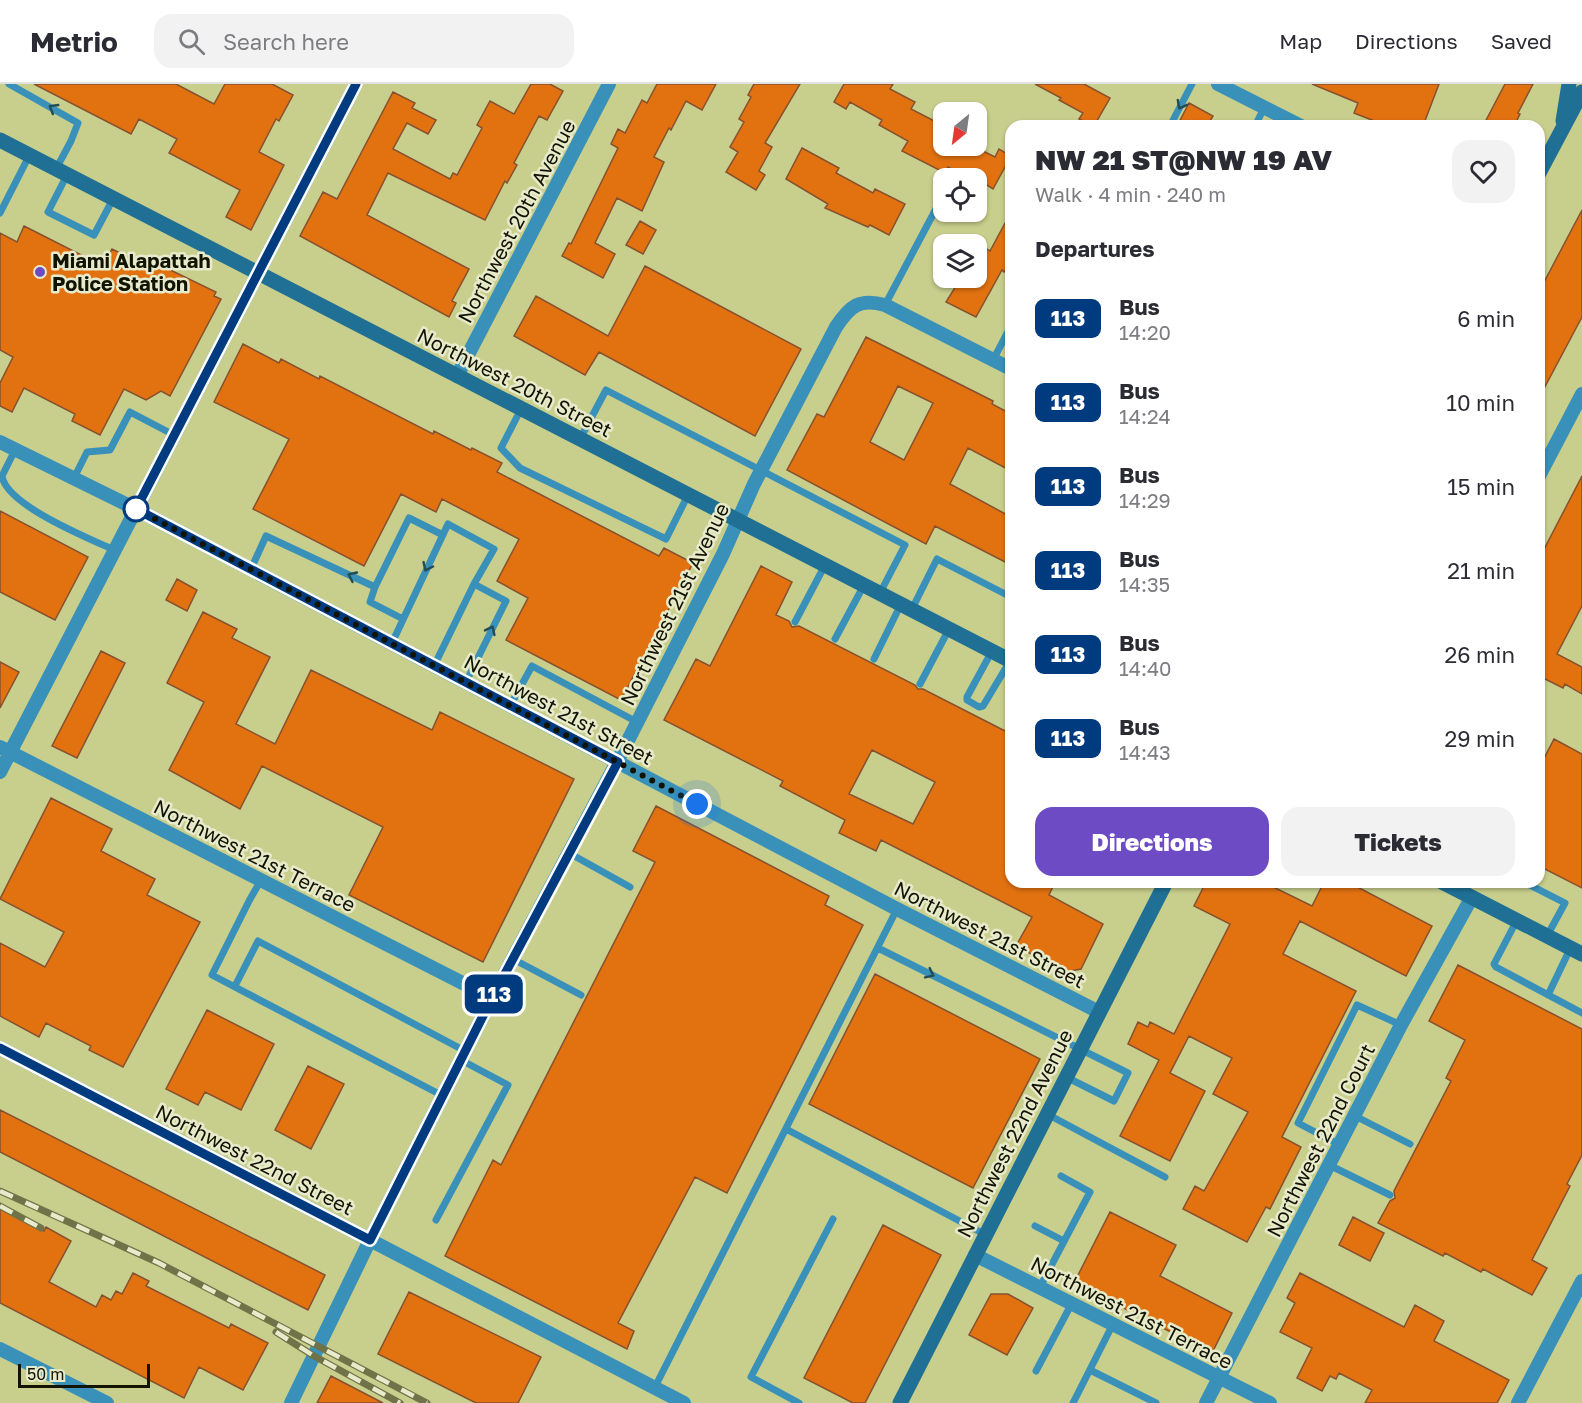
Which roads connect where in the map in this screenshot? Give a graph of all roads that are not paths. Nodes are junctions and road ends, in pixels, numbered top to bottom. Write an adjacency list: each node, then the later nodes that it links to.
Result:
1 (9, 84): 16 (lane, one-way to 1)
2 (356, 84): 20 (street)
3 (609, 84): 25 (street, Northwest 20th Avenue)
4 (1192, 84): 9 (lane, one-way to 9)
5 (1218, 84): 8 (street)
6 (1569, 84): 12 (main road)
7 (1582, 92): 12 (main road)
8 (1264, 108): 10 (lane); 11 (street)
9 (1173, 120)
10 (1258, 120)
11 (1289, 120)
12 (1560, 132): 15 (main road)
13 (0, 140): 14 (main road, Northwest 20th Street)
14 (29, 156): 16 (main road, Northwest 20th Street); 18 (lane)
15 (1545, 161)
16 (61, 172): 17 (main road, Northwest 20th Street); 17 (lane)
17 (113, 199): 20 (main road, Northwest 20th Street)
18 (0, 213)
19 (933, 214): 21 (lane)
20 (258, 273): 25 (main road, Northwest 20th Street); 28 (street)
21 (885, 305): 23 (street); 33 (street, Northwest 21st Avenue)
22 (1005, 337): 23 (lane)
23 (993, 360): 24 (street)
24 (1005, 366)
25 (456, 376): 27 (main road, Northwest 20th Street)
26 (1582, 394): 32 (street)
27 (521, 409): 29 (main road, Northwest 20th Street); 35 (lane)
28 (174, 435): 34 (lane); 36 (street)
29 (580, 439): 33 (lane); 35 (main road, Northwest 20th Street)
30 (0, 442): 31 (street, Northwest 21st Street)
31 (15, 450): 34 (street, Northwest 21st Street); 39 (lane)
32 (1545, 465)
33 (761, 471): 37 (street, Northwest 21st Avenue); 45 (lane)
34 (74, 478): 36 (street, Northwest 21st Street)
35 (688, 495): 37 (main road, Northwest 20th Street)
36 (136, 509): 39 (street); 41 (street, Northwest 21st Street)
37 (738, 520): 40 (main road, Northwest 20th Street); 61 (street, Northwest 21st Avenue)
38 (442, 535): 42 (lane); 44 (lane); 48 (lane, one-way to 48)
39 (114, 550): 62 (street)
40 (825, 565): 43 (main road, Northwest 20th Street); 49 (lane)
41 (250, 569): 44 (lane, one-way to 41); 52 (street, Northwest 21st Street)
42 (474, 584): 56 (lane); 58 (lane, one-way to 42)
43 (864, 585): 45 (main road, Northwest 20th Street); 51 (lane)
44 (375, 587): 48 (lane)
45 (880, 593): 47 (main road, Northwest 20th Street)
46 (1005, 594): 47 (lane)
47 (907, 607): 50 (main road, Northwest 20th Street); 55 (lane)
48 (403, 619): 52 (lane)
49 (795, 622)
50 (949, 629): 53 (main road, Northwest 20th Street); 59 (lane)
51 (835, 639)
52 (392, 644): 56 (street, Northwest 21st Street)
53 (992, 651): 54 (main road, Northwest 20th Street); 57 (lane)
54 (1005, 657)
55 (874, 659)
56 (434, 666): 58 (street, Northwest 21st Street)
57 (1005, 670)
58 (466, 682): 60 (street, Northwest 21st Street)
59 (920, 684)
60 (510, 706): 61 (lane); 63 (street, Northwest 21st Street)
61 (637, 722): 63 (street, Northwest 21st Avenue)
62 (5, 749): 64 (street); 66 (street, Northwest 21st Terrace)
63 (618, 762): 65 (street, Northwest 21st Avenue); 72 (street, Northwest 21st Street)
64 (0, 772)
65 (569, 853): 67 (lane); 77 (street, Northwest 21st Avenue)
66 (261, 880): 78 (lane); 81 (street, Northwest 21st Terrace)
67 (630, 887)
68 (1163, 888): 82 (main road, Northwest 22nd Avenue)
69 (1455, 888): 71 (main road)
70 (1536, 888): 74 (lane)
71 (1472, 897): 73 (main road); 84 (street, Northwest 22nd Court)
72 (897, 909): 75 (lane); 82 (street, Northwest 21st Street)
73 (1517, 921): 74 (main road); 80 (lane)
74 (1547, 936): 76 (main road)
75 (878, 948): 86 (lane, one-way to 86); 92 (lane)
76 (1576, 951): 80 (lane)
77 (513, 958): 79 (lane); 81 (street, Northwest 21st Avenue)
78 (235, 986): 87 (lane); 89 (lane)
79 (581, 995)
80 (1548, 995): 83 (lane)
81 (492, 998): 87 (street, Northwest 21st Avenue)
82 (1099, 1012): 86 (main road, Northwest 22nd Avenue)
83 (1582, 1013)
84 (1401, 1025): 91 (street, Northwest 22nd Court); 94 (lane)
85 (0, 1048): 103 (street, Northwest 22nd Street)
86 (1080, 1049): 88 (main road, Northwest 22nd Avenue); 88 (lane)
87 (463, 1055): 89 (street, Northwest 21st Avenue); 100 (lane)
88 (1066, 1077): 90 (main road, Northwest 22nd Avenue)
89 (443, 1096): 103 (street, Northwest 21st Avenue)
90 (1047, 1114): 97 (lane); 102 (main road, Northwest 22nd Avenue)
91 (1355, 1116): 93 (lane); 94 (street, Northwest 22nd Court)
92 (786, 1129): 102 (lane); 114 (lane)
93 (1410, 1144)
94 (1340, 1145): 95 (street, Northwest 22nd Court)
95 (1329, 1165): 98 (lane); 113 (street, Northwest 22nd Court)
96 (1061, 1176): 104 (lane)
97 (1165, 1177)
98 (1390, 1195)
99 (833, 1219): 118 (lane)
100 (436, 1220)
101 (1035, 1226): 104 (lane)
102 (986, 1235): 105 (main road, Northwest 22nd Avenue)
103 (370, 1240): 114 (street, Northwest 22nd Street); 116 (street, Northwest 21st Avenue)
104 (1064, 1241): 107 (lane)
105 (975, 1255): 107 (street, Northwest 21st Terrace); 119 (main road, Northwest 22nd Avenue)
106 (1582, 1281): 124 (street)
107 (1040, 1287): 108 (street, Northwest 21st Terrace)
108 (1072, 1303): 109 (street, Northwest 21st Terrace); 112 (lane)
109 (1113, 1324): 111 (lane); 113 (street, Northwest 21st Terrace)
110 (0, 1349): 115 (street)
111 (1090, 1370): 120 (lane); 121 (lane)
112 (1036, 1371)
113 (1219, 1378): 122 (street, Northwest 22nd Court); 123 (street, Northwest 21st Terrace)
114 (655, 1388): 117 (street, Northwest 22nd Street)
115 (98, 1401)
116 (291, 1403)
117 (684, 1403)
118 (799, 1403)
119 (900, 1403)
120 (1073, 1403)
121 (1156, 1403)
122 (1206, 1403)
123 (1270, 1403)
124 (1518, 1403)

